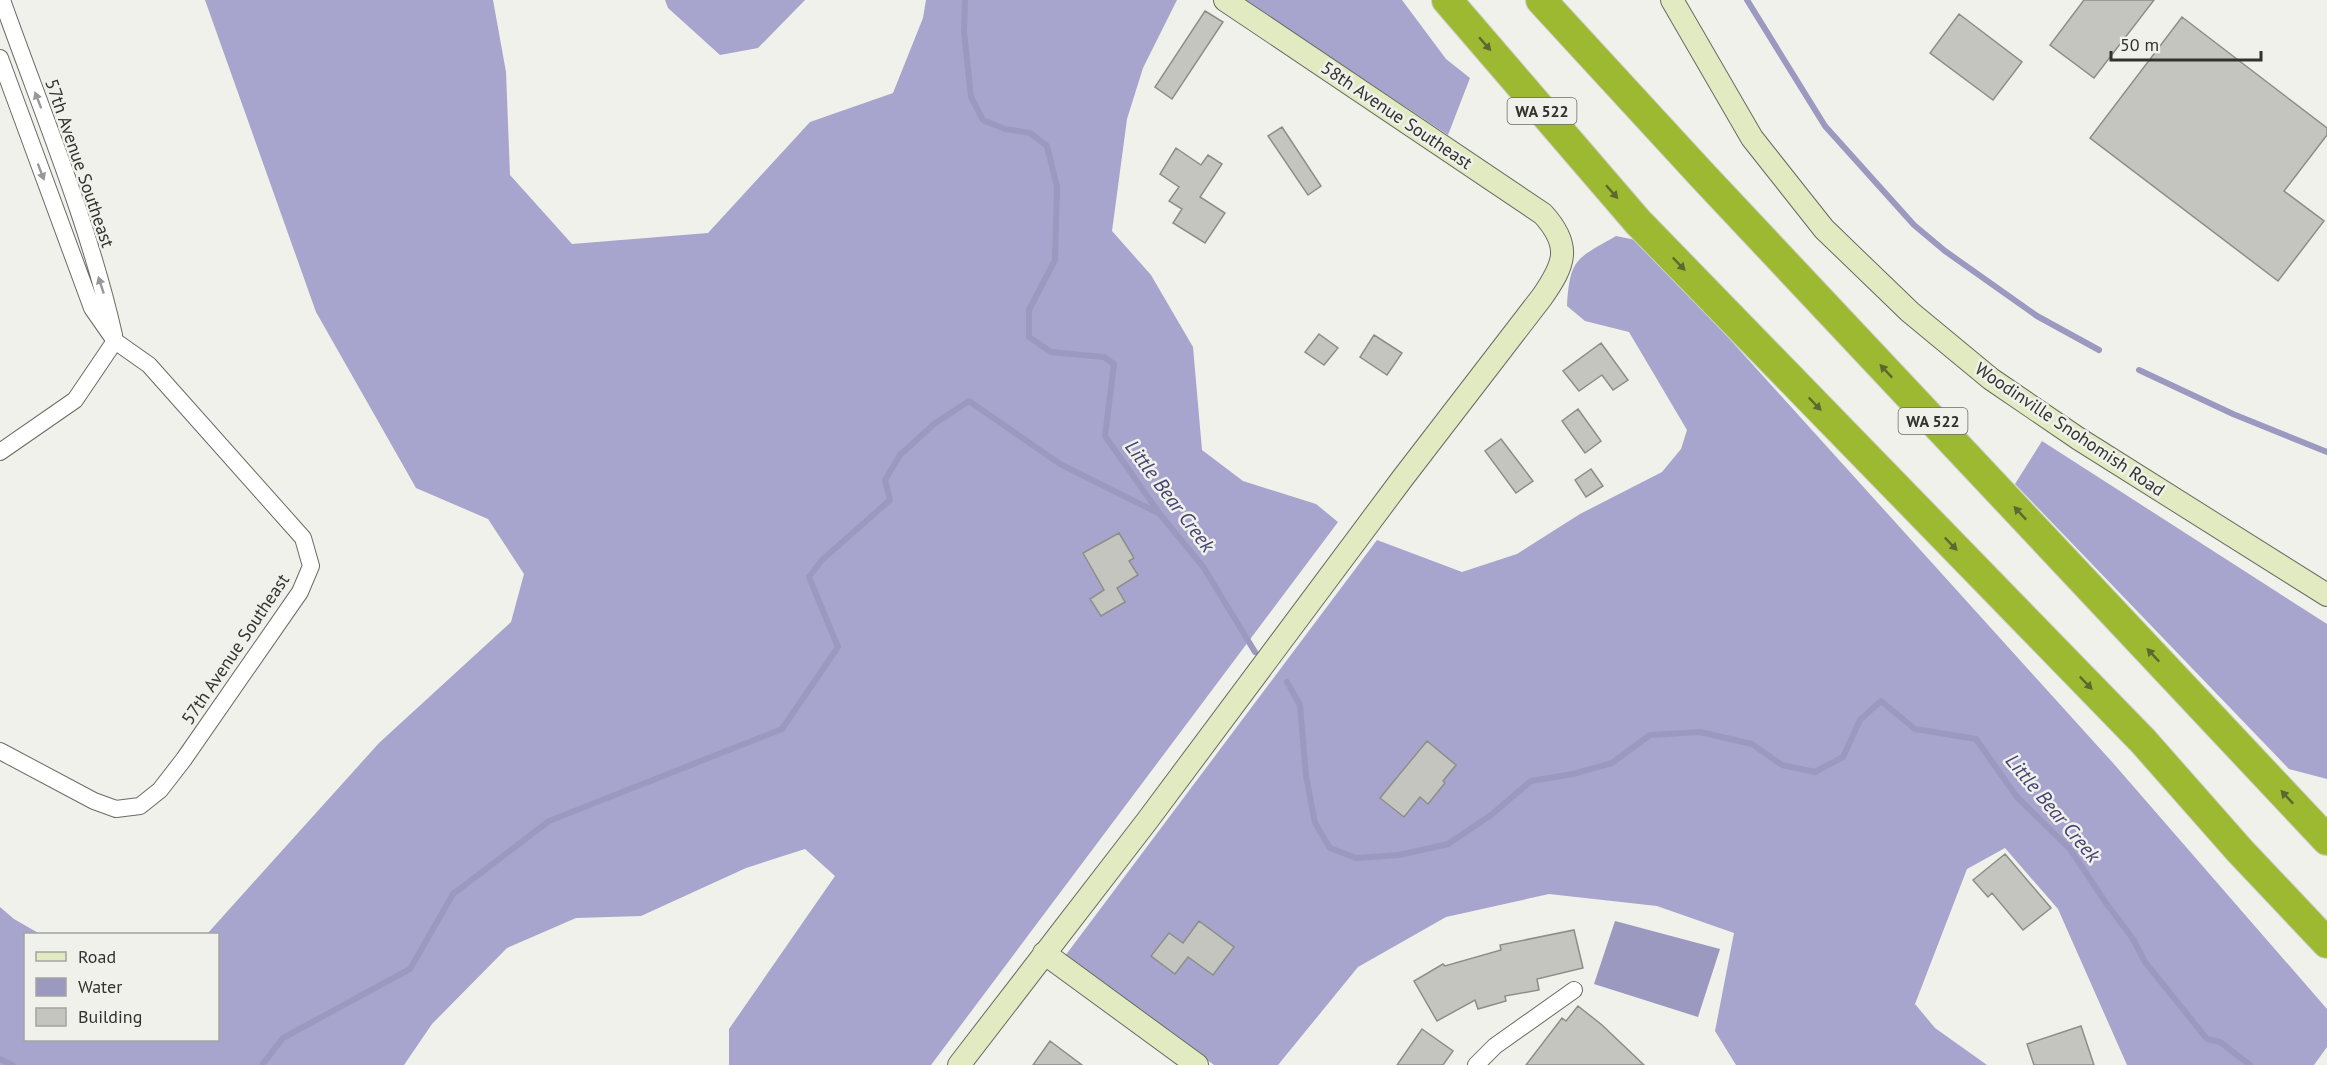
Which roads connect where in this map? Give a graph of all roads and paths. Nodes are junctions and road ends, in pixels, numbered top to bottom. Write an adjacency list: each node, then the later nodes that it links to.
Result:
1 (2, 0): 7 (street, 57th Avenue Southeast, one-way to 1)
2 (1225, 0): 15 (street, 58th Avenue Southeast)
3 (1447, 0): 14 (highway, WA 522, one-way to 14)
4 (1541, 0): 13 (highway, WA 522, one-way to 4)
5 (1672, 0): 11 (street, Woodinville Snohomish Road)
6 (0, 58): 8 (street, 57th Avenue Southeast)
7 (47, 123): 8 (street); 9 (street, 57th Avenue Southeast, one-way to 7)
8 (25, 129): 9 (street, 57th Avenue Southeast, one-way to 9)
9 (116, 341): 10 (street); 12 (street, 57th Avenue Southeast)
10 (0, 452)
11 (2327, 595)
12 (0, 751)
13 (2327, 840)
14 (2327, 943)
15 (1044, 953): 17 (street); 18 (street)
16 (1574, 990): 19 (street)
17 (959, 1065)
18 (1197, 1065)
19 (1476, 1065)

